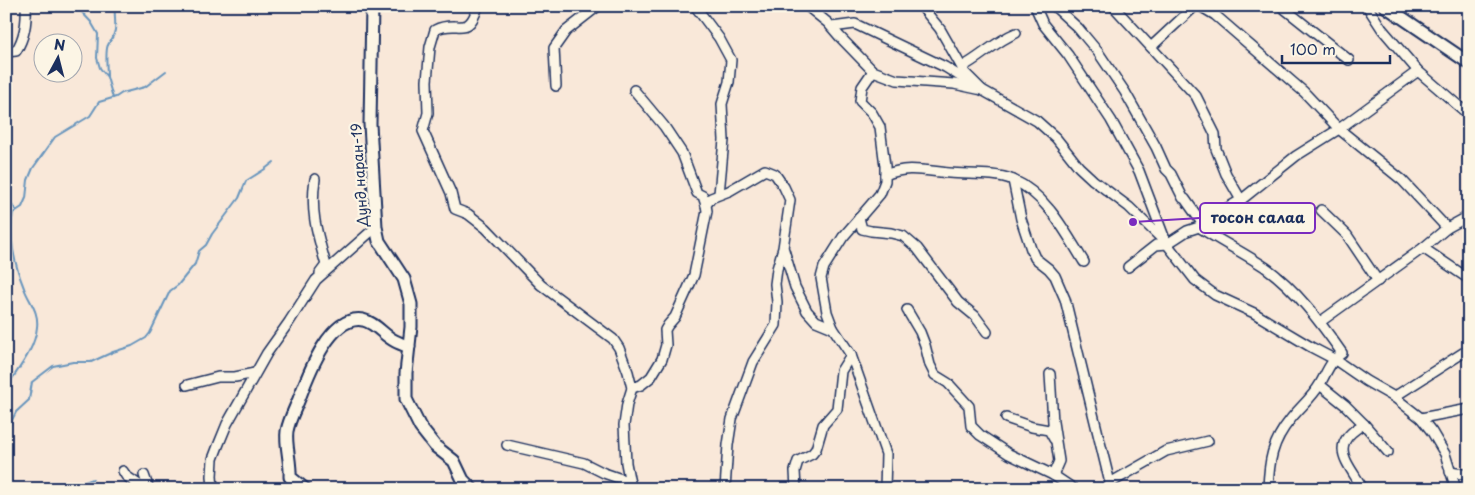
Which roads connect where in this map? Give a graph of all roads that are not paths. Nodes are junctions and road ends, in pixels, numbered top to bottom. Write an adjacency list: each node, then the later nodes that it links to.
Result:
1 (26, 6): 19 (street)
2 (372, 6): 40 (street, Дунд наран-19)
3 (478, 6): 62 (street)
4 (598, 6): 25 (street)
5 (695, 6): 33 (street)
6 (807, 6): 16 (street)
7 (921, 6): 22 (street)
8 (1035, 6): 42 (street)
9 (1054, 6): 39 (street)
10 (1113, 6): 18 (street)
11 (1195, 6): 18 (street)
12 (1200, 6): 29 (street)
13 (1281, 6): 20 (street)
14 (1367, 6): 24 (street)
15 (1391, 8): 21 (street)
16 (832, 27): 23 (street); 27 (street)
17 (1016, 32): 22 (street)
18 (1152, 47): 34 (street)
19 (6, 52)
20 (1349, 60)
21 (1469, 63)
22 (962, 67): 27 (street)
23 (873, 71): 27 (street); 30 (street)
24 (1418, 71): 28 (street); 29 (street)
25 (556, 86)
26 (634, 90): 35 (street)
27 (982, 90): 42 (street)
28 (1469, 115)
29 (1339, 129): 34 (street); 41 (street)
30 (885, 175): 32 (street); 38 (street)
31 (315, 179): 48 (street)
32 (1013, 180): 45 (street); 78 (street)
33 (719, 194): 35 (street); 43 (street)
34 (1242, 200): 39 (street)
35 (706, 205): 62 (street)
36 (1321, 210): 49 (street)
37 (1469, 216): 41 (street)
38 (859, 218): 52 (street); 53 (street)
39 (1200, 225): 42 (street); 51 (street)
40 (376, 227): 48 (street); 54 (street, Дунд наран-19)
41 (1447, 228): 44 (street)
42 (1167, 244): 46 (street); 57 (street)
43 (783, 248): 52 (street); 83 (street)
44 (1423, 248): 47 (street); 49 (street)
45 (1084, 262)
46 (1128, 266)
47 (1469, 279)
48 (316, 280): 58 (street)
49 (1378, 281): 51 (street)
50 (907, 310): 75 (street)
51 (1320, 322): 57 (street)
52 (833, 328): 56 (street)
53 (987, 332)
54 (409, 347): 81 (street); 82 (street, Дунд наран-19)
55 (1469, 350): 63 (street)
56 (851, 354): 84 (street); 85 (street)
57 (1334, 359): 61 (street); 63 (street)
58 (254, 373): 60 (street); 80 (street)
59 (1050, 374): 68 (street)
60 (187, 385)
61 (1320, 385): 67 (street); 87 (street)
62 (632, 388): 77 (street)
63 (1394, 397): 66 (street)
64 (1469, 409): 66 (street)
65 (1006, 418): 68 (street)
66 (1421, 418): 73 (street)
67 (1364, 424): 71 (street); 88 (street)
68 (1056, 441): 75 (street)
69 (1208, 441): 78 (street)
70 (507, 444): 77 (street)
71 (1388, 452)
72 (123, 471): 79 (street)
73 (1450, 472): 76 (street); 89 (street)
74 (144, 475): 79 (street)
75 (1053, 475): 86 (street)
76 (1469, 475)
77 (630, 485)
78 (1110, 486)
79 (147, 489)
80 (214, 489)
81 (305, 489)
82 (472, 489)
83 (725, 489)
84 (796, 489)
85 (885, 489)
86 (1074, 489)
87 (1268, 489)
88 (1363, 489)
89 (1456, 489)

